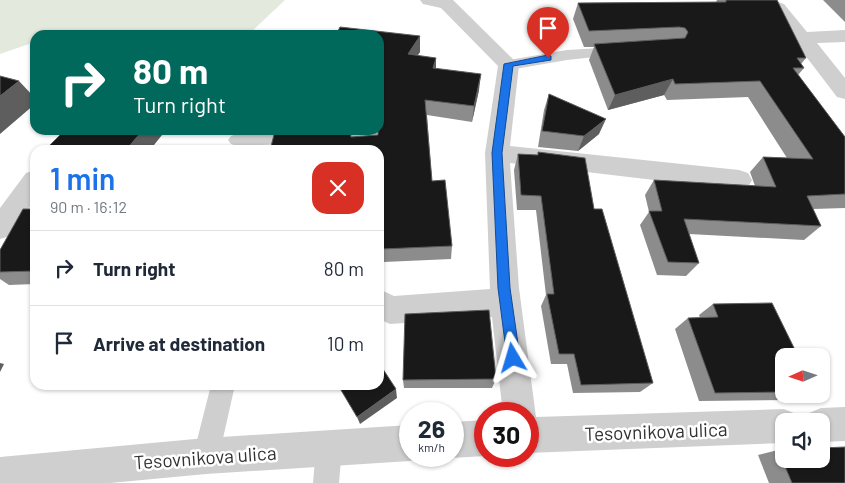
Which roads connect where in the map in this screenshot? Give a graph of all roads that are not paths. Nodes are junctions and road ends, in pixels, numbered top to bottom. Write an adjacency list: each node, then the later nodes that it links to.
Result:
1 (428, 0): 6 (street)
2 (778, 8): 4 (street)
3 (845, 36): 4 (street)
4 (804, 38): 7 (street)
5 (633, 50): 6 (lane)
6 (509, 64): 10 (street)
7 (845, 92)
8 (366, 138): 9 (lane)
9 (237, 140)
10 (497, 153): 11 (street); 14 (street)
11 (739, 180)
12 (30, 187): 13 (street)
13 (0, 228)
14 (506, 302): 15 (street); 17 (street)
15 (384, 306)
16 (223, 390): 24 (lane)
17 (518, 402)
18 (845, 424): 19 (street)
19 (830, 425)
20 (775, 426): 21 (street, Tesovnikova ulica)
21 (539, 435)
22 (399, 444): 23 (street, Tesovnikova ulica)
23 (329, 448): 24 (street, Tesovnikova ulica); 26 (lane)
24 (206, 456): 25 (street, Tesovnikova ulica)
25 (0, 475)
26 (326, 483)

